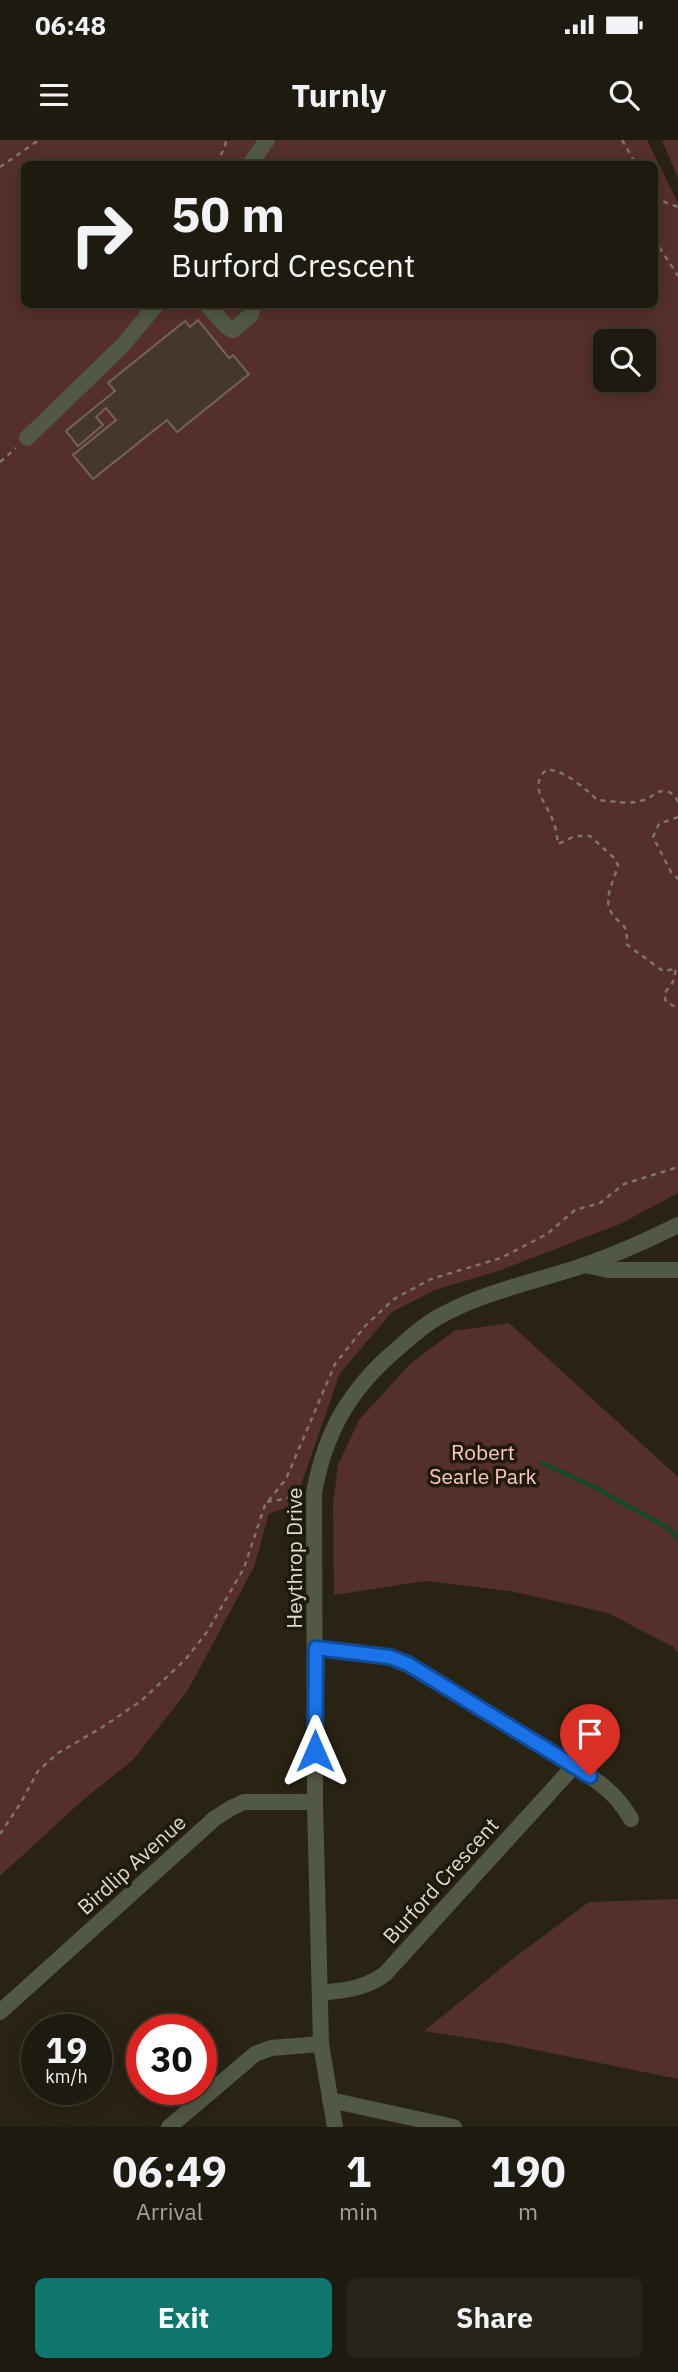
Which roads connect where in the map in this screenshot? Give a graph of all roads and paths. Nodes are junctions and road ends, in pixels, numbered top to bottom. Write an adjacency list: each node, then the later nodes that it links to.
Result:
1 (39, 140): 8 (path)
2 (226, 140): 5 (path)
3 (267, 140): 6 (street)
4 (622, 140): 7 (path)
5 (218, 161)
6 (252, 161)
7 (634, 161)
8 (0, 167)
9 (658, 200): 10 (path)
10 (678, 207)
11 (658, 245): 12 (path)
12 (678, 276)
13 (154, 308): 16 (street)
14 (210, 308): 15 (street)
15 (252, 308)
16 (27, 438): 17 (path)
17 (0, 462)
18 (678, 802): 21 (path)
19 (678, 817): 20 (path)
20 (678, 879)
21 (678, 1006)
22 (678, 1225): 23 (street, Heythrop Drive)
23 (585, 1265): 24 (street); 25 (street, Heythrop Drive)
24 (678, 1270)
25 (314, 1493): 26 (path); 27 (street, Heythrop Drive)
26 (268, 1502)
27 (316, 1648): 28 (street); 29 (street, Heythrop Drive)
28 (574, 1766): 30 (street); 31 (street, Burford Crescent)
29 (315, 1802): 31 (street, Heythrop Drive); 32 (street, Birdlip Avenue)
30 (631, 1819)
31 (320, 1993): 33 (street, Heythrop Drive)
32 (0, 2012)
33 (321, 2044): 34 (street, Heythrop Drive); 35 (street)
34 (330, 2100): 36 (street, Heythrop Drive); 37 (street)
35 (169, 2127)
36 (335, 2127)
37 (453, 2127)

